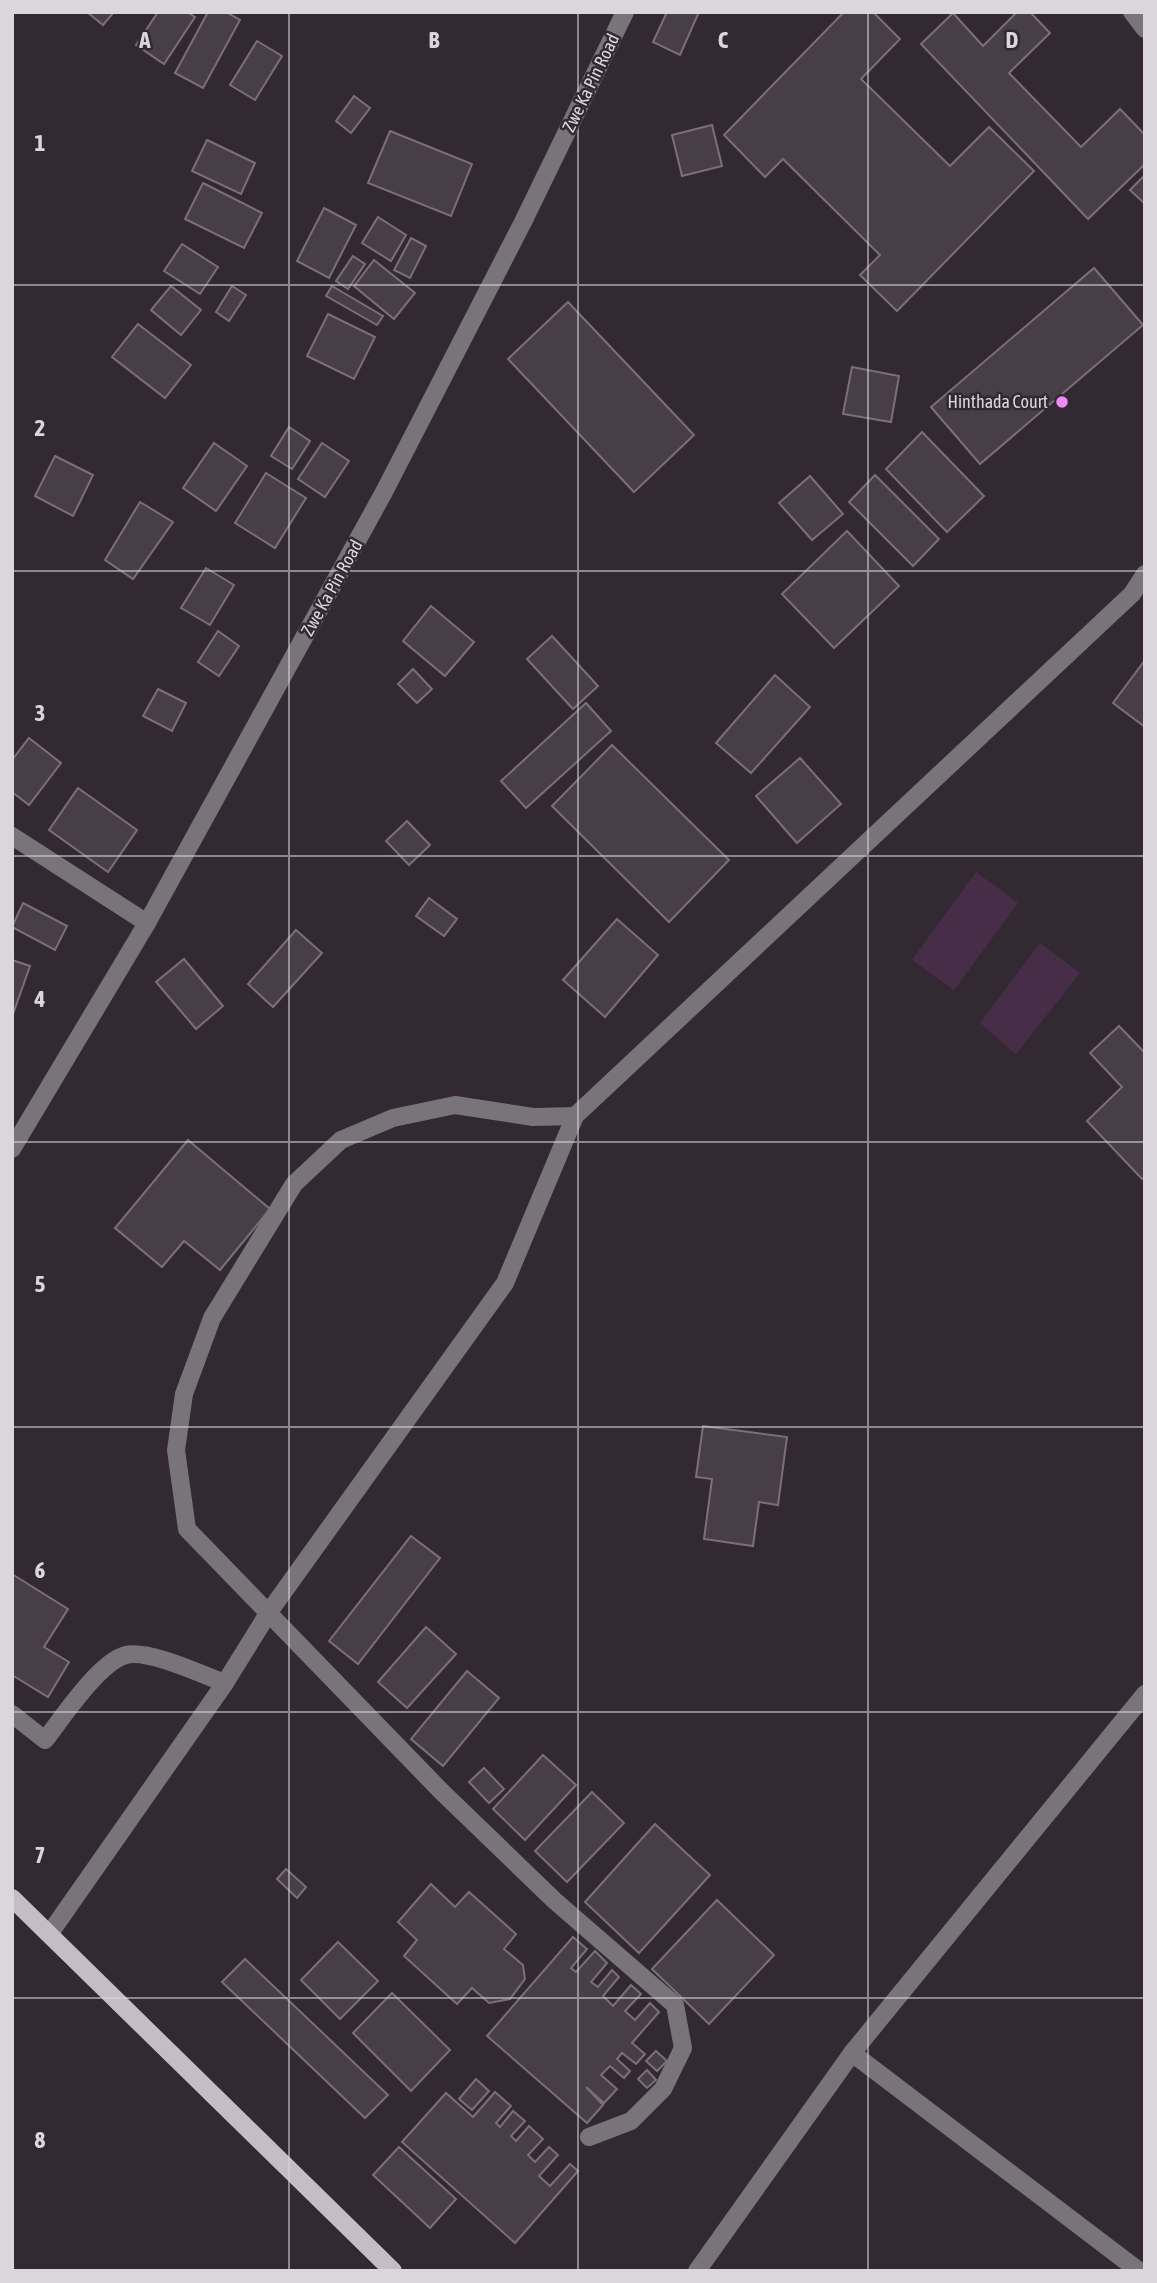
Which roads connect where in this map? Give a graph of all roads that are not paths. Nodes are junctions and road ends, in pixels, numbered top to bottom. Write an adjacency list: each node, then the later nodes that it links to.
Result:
1 (625, 12): 6 (street, Zwe Ka Pin Road)
2 (1132, 12): 3 (street)
3 (1145, 29)
4 (1145, 574): 7 (street)
5 (12, 836): 6 (street)
6 (147, 923): 8 (street, Zwe Ka Pin Road)
7 (575, 1115): 9 (street); 9 (street)
8 (12, 1149)
9 (269, 1612): 10 (street); 16 (street)
10 (225, 1683): 12 (street); 14 (street)
11 (1145, 1694): 15 (street)
12 (12, 1714)
13 (12, 1898): 14 (main road)
14 (50, 1933): 17 (main road)
15 (852, 2053): 18 (street); 19 (street)
16 (589, 2137)
17 (393, 2271)
18 (697, 2271)
19 (1139, 2271)

